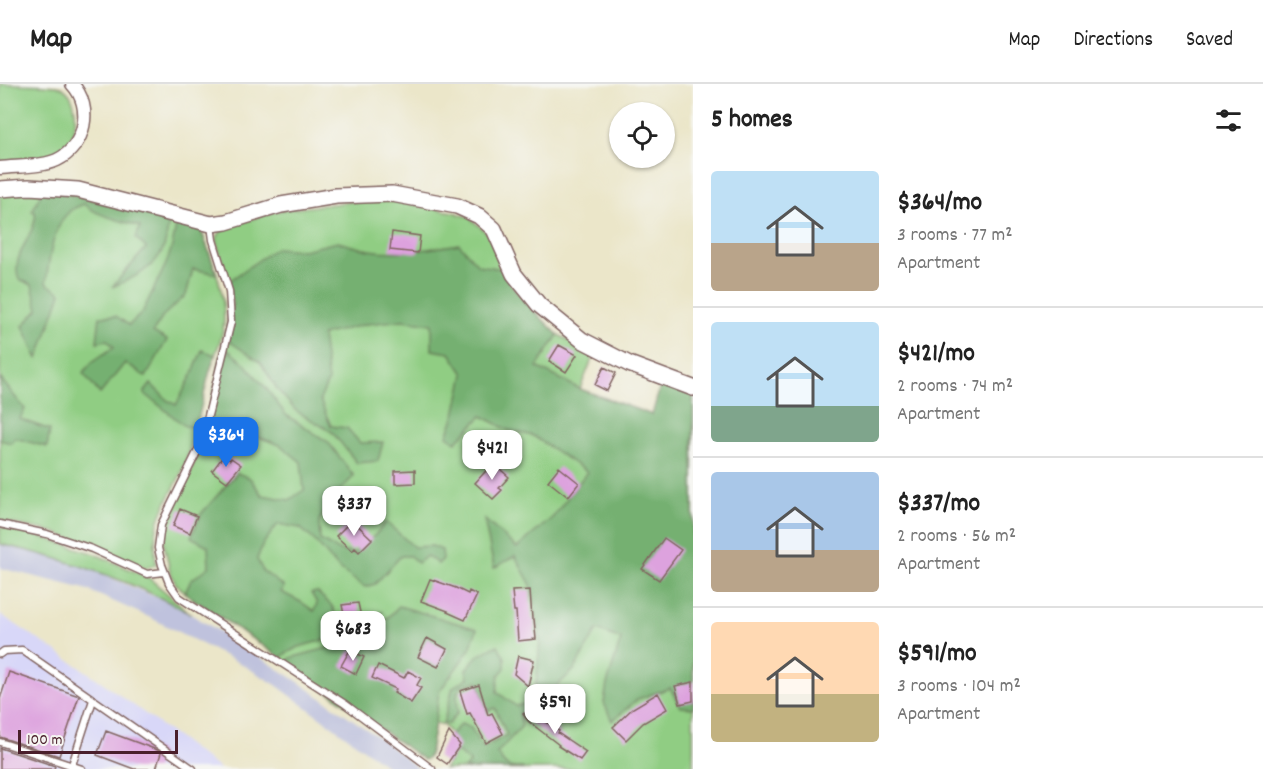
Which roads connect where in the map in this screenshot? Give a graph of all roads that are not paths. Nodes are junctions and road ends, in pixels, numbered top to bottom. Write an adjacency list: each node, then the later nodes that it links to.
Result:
1 (75, 87): 2 (street)
2 (0, 168)
3 (0, 189): 4 (street)
4 (211, 224): 5 (street); 7 (lane)
5 (693, 388)
6 (0, 524): 7 (lane)
7 (164, 573): 14 (lane)
8 (0, 654): 9 (lane)
9 (93, 700): 11 (lane); 13 (lane)
10 (0, 742): 11 (lane)
11 (71, 767): 12 (lane)
12 (82, 769)
13 (191, 769)
14 (432, 769)

